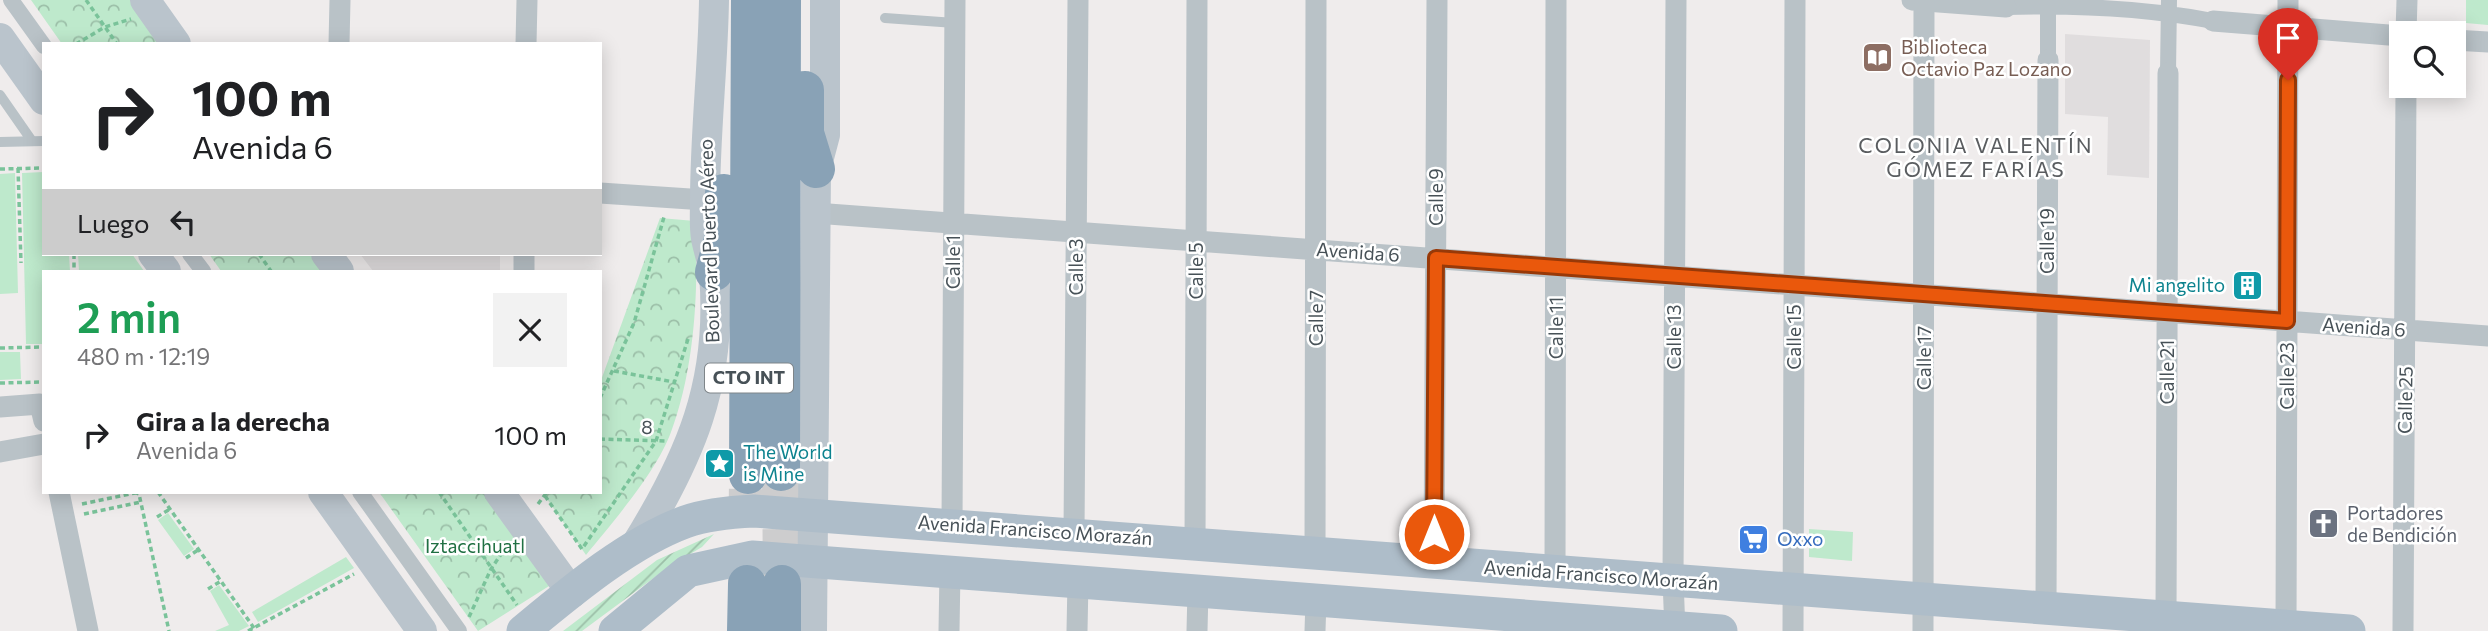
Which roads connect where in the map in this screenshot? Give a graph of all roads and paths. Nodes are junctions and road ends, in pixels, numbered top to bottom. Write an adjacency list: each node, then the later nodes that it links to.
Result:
1 (11, 0): 39 (street)
2 (86, 0): 28 (path)
3 (340, 0): 36 (street)
4 (527, 0): 37 (street)
5 (714, 0): 52 (main road, Boulevard Puerto Aéreo / CTO INT)
6 (955, 0): 27 (street, Calle 1)
7 (1078, 0): 57 (street, Calle 3)
8 (1198, 0): 58 (street, Calle 5)
9 (1316, 0): 59 (street, Calle 7)
10 (1437, 0): 63 (street, Calle 9)
11 (1556, 0): 65 (street, Calle 11)
12 (1676, 0): 70 (street, Calle 13)
13 (1795, 0): 71 (street, Calle 15)
14 (1912, 0): 15 (street)
15 (1924, 0): 23 (street); 72 (street, Calle 17)
16 (2288, 0): 29 (street, Calle 23)
17 (2407, 0): 26 (street)
18 (2048, 3): 21 (street); 23 (street); 40 (street, Calle 19)
19 (150, 4): 28 (path); 35 (main road)
20 (761, 4): 69 (highway); 93 (highway, CTO INT)
21 (2169, 6): 25 (street); 41 (street, Calle 21)
22 (823, 7): 50 (highway)
23 (2006, 7)
24 (885, 18): 27 (lane)
25 (2213, 21): 29 (street)
26 (2406, 21)
27 (955, 23): 56 (street, Calle 1)
28 (105, 27): 33 (path); 34 (path)
29 (2288, 27): 30 (street); 75 (street, Calle 23)
30 (2389, 35)
31 (0, 37): 43 (main road)
32 (2466, 41): 38 (street)
33 (79, 42)
34 (116, 42)
35 (175, 42)
36 (339, 42)
37 (526, 42)
38 (2488, 42)
39 (42, 43)
40 (2048, 60): 73 (street, Calle 19)
41 (2168, 73): 74 (street, Calle 21)
42 (0, 95): 45 (lane)
43 (42, 97)
44 (2406, 98): 77 (street, Calle 25)
45 (38, 141): 46 (lane)
46 (0, 142)
47 (18, 168): 48 (path); 49 (path); 64 (path)
48 (42, 168)
49 (0, 169)
50 (816, 169): 54 (main road, CTO INT)
51 (602, 193): 53 (street)
52 (705, 200): 53 (street); 69 (main road, Boulevard Puerto Aéreo / CTO INT)
53 (666, 207): 55 (path); 81 (path)
54 (815, 212): 56 (street, Avenida 6); 105 (main road, CTO INT)
55 (674, 218)
56 (954, 223): 57 (street, Avenida 6); 108 (street, Calle 1)
57 (1076, 232): 58 (street, Avenida 6); 109 (street, Calle 3)
58 (1197, 241): 59 (street, Avenida 6); 110 (street, Calle 5)
59 (1316, 249): 63 (street, Avenida 6); 113 (street, Calle 7)
60 (155, 256): 66 (main road)
61 (192, 256): 67 (street)
62 (328, 256): 68 (main road)
63 (1436, 258): 65 (street, Avenida 6); 117 (street, Calle 9)
64 (21, 262)
65 (1556, 267): 70 (street, Avenida 6); 120 (street, Calle 11)
66 (165, 270)
67 (202, 270)
68 (338, 270)
69 (714, 272): 90 (main road, Boulevard Puerto Aéreo / CTO INT)
70 (1674, 276): 71 (street, Avenida 6); 121 (street, Calle 13)
71 (1794, 285): 72 (street, Avenida 6); 125 (street, Calle 15)
72 (1924, 294): 73 (street, Avenida 6); 130 (street, Calle 17)
73 (2047, 303): 74 (street, Avenida 6); 128 (street, Calle 19)
74 (2167, 312): 75 (street, Avenida 6); 131 (street, Calle 21)
75 (2287, 321): 77 (street, Avenida 6); 135 (street, Calle 23)
76 (691, 329): 83 (path)
77 (2406, 330): 78 (street, Avenida 6); 153 (street, Calle 25)
78 (2488, 336)
79 (42, 347): 80 (path)
80 (0, 348)
81 (614, 371): 83 (path); 85 (path)
82 (42, 382): 84 (path)
83 (675, 382): 89 (path)
84 (0, 383)
85 (602, 394)
86 (0, 407): 87 (street)
87 (42, 412)
88 (602, 439): 89 (path, 8)
89 (656, 441): 90 (path, 8); 101 (path)
90 (692, 442): 111 (main road, Boulevard Puerto Aéreo / CTO INT)
91 (42, 444): 92 (street)
92 (0, 452)
93 (765, 474)
94 (132, 494): 103 (path)
95 (138, 494): 102 (path)
96 (159, 494): 104 (path)
97 (324, 494): 116 (main road)
98 (362, 494): 134 (street)
99 (440, 494): 118 (path)
100 (500, 494): 107 (main road)
101 (545, 496)
102 (141, 502): 103 (path); 140 (path)
103 (62, 506): 139 (street)
104 (170, 509): 106 (path); 112 (path)
105 (803, 514): 108 (main road, Avenida Francisco Morazán); 114 (main road); 114 (main road, CTO INT)
106 (157, 517)
107 (522, 523): 118 (path); 127 (main road)
108 (952, 524): 109 (main road, Avenida Francisco Morazán)
109 (1074, 533): 110 (main road, Avenida Francisco Morazán)
110 (1195, 543): 113 (main road, Avenida Francisco Morazán)
111 (634, 548): 114 (main road); 127 (main road)
112 (198, 550): 115 (path); 122 (path)
113 (1315, 552): 117 (main road, Avenida Francisco Morazán)
114 (762, 557): 119 (main road); 143 (main road); 144 (highway, CTO INT); 145 (highway, CTO INT); 146 (main road, CTO INT)
115 (186, 558)
116 (373, 562): 137 (path); 142 (main road)
117 (1434, 562): 120 (main road, Avenida Francisco Morazán)
118 (491, 569): 134 (path); 136 (path)
119 (950, 571): 123 (main road); 147 (street)
120 (1555, 571): 121 (main road, Avenida Francisco Morazán)
121 (1673, 580): 125 (main road, Avenida Francisco Morazán); 138 (street, Calle 13)
122 (220, 581): 124 (path); 137 (path)
123 (1078, 581): 126 (main road); 148 (street)
124 (208, 589)
125 (1792, 589): 130 (main road, Avenida Francisco Morazán); 151 (street, Calle 15)
126 (1198, 590): 129 (main road); 149 (street)
127 (572, 593): 136 (main road)
128 (2046, 608): 130 (main road, Avenida Francisco Morazán); 131 (main road, Avenida Francisco Morazán)
129 (1316, 615): 132 (main road)
130 (1923, 615)
131 (2166, 617): 135 (main road, Avenida Francisco Morazán)
132 (1436, 620): 133 (main road)
133 (1557, 625): 138 (main road)
134 (463, 626)
135 (2286, 626): 152 (main road, Avenida Francisco Morazán)
136 (527, 627)
137 (254, 628): 141 (path)
138 (1675, 629): 150 (main road)
139 (88, 631)
140 (169, 631)
141 (248, 631)
142 (422, 631)
143 (615, 631)
144 (746, 631)
145 (782, 631)
146 (812, 631)
147 (949, 631)
148 (1077, 631)
149 (1197, 631)
150 (1721, 631)
151 (1793, 631)
152 (2348, 631)
153 (2403, 631)

